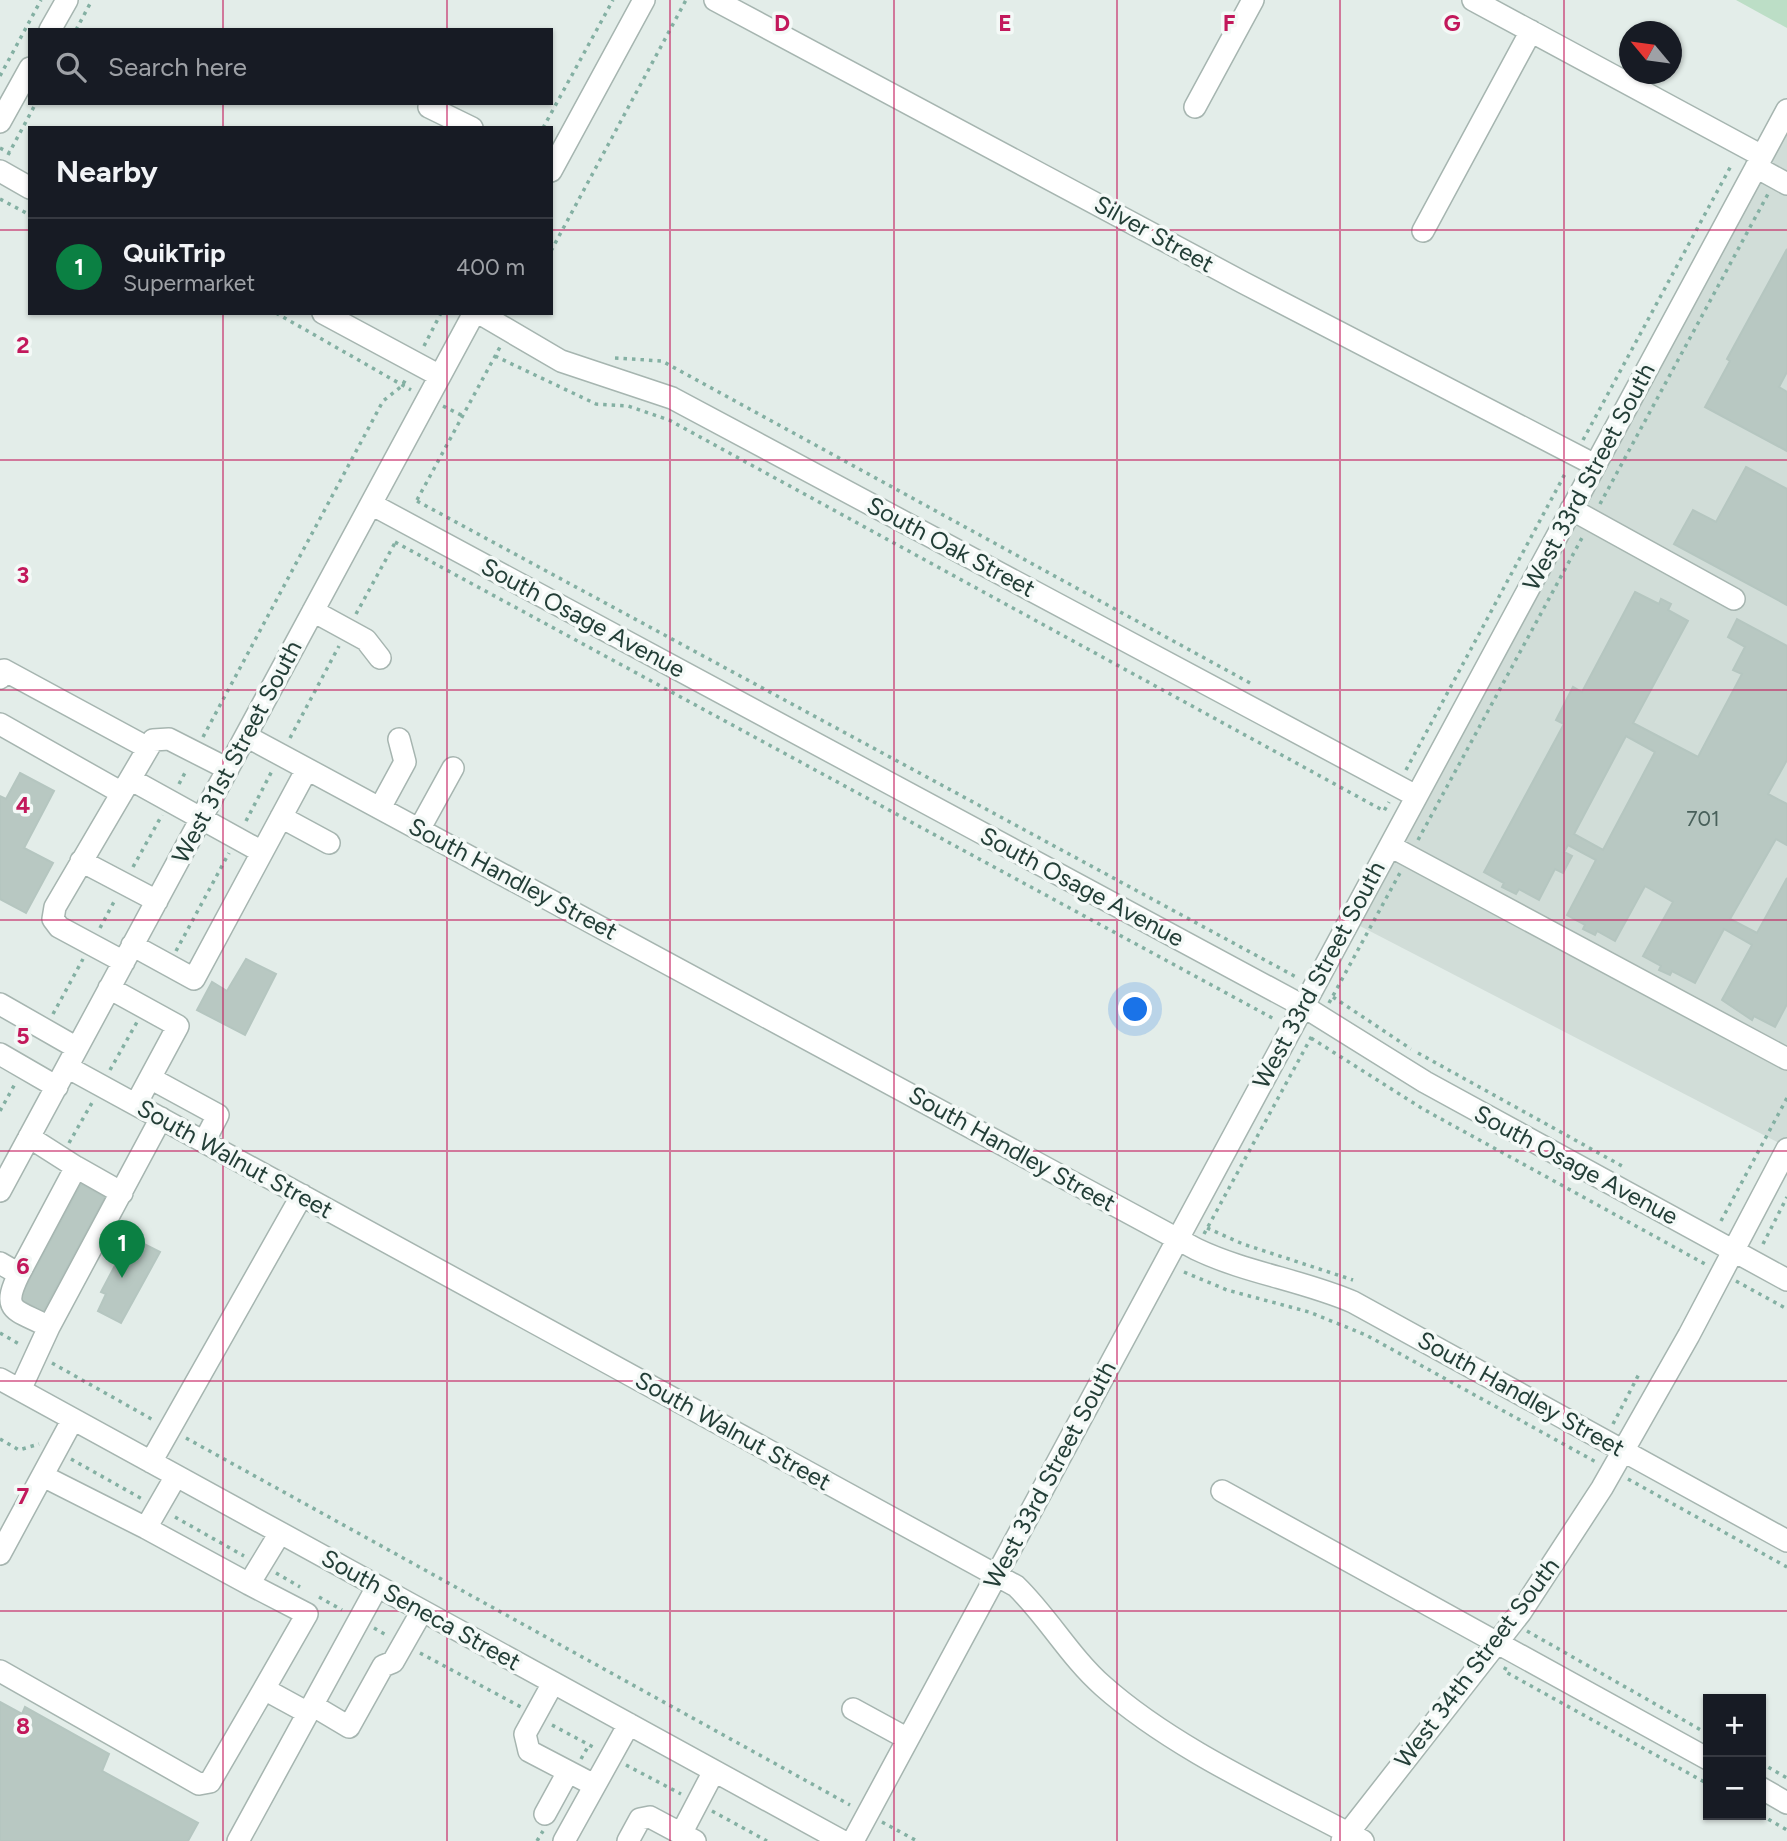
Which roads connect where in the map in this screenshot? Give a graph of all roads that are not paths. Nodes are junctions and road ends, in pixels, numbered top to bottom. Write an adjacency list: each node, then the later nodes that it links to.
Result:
1 (66, 0): 6 (street)
2 (644, 0): 17 (street)
3 (715, 0): 25 (street, Silver Street)
4 (1253, 0): 10 (street)
5 (1473, 0): 7 (street)
6 (51, 28)
7 (1531, 31): 15 (street); 20 (street)
8 (28, 72): 12 (street)
9 (429, 107): 13 (street)
10 (1195, 107)
11 (1787, 110): 14 (street, West 33rd Street South)
12 (0, 122)
13 (468, 126)
14 (1781, 137): 15 (street, West 33rd Street South)
15 (1759, 162): 18 (street); 25 (street, West 33rd Street South)
16 (2, 166): 19 (street)
17 (553, 167)
18 (1782, 181)
19 (28, 186)
20 (1423, 231)
21 (327, 315): 24 (street)
22 (476, 315): 24 (street, West 31st Street South)
23 (480, 315): 40 (street, South Oak Street)
24 (440, 376): 26 (street, West 31st Street South)
25 (1595, 466): 27 (street, West 33rd Street South)
26 (371, 504): 29 (street, West 31st Street South); 53 (street, South Osage Avenue)
27 (1572, 509): 28 (street); 40 (street, West 33rd Street South)
28 (1734, 599)
29 (313, 611): 30 (street); 33 (street, West 31st Street South)
30 (380, 658)
31 (0, 678): 35 (street)
32 (0, 724): 39 (street)
33 (246, 736): 37 (street, West 31st Street South); 38 (street, South Handley Street)
34 (399, 739): 41 (street)
35 (148, 748): 37 (street); 39 (street)
36 (453, 768): 44 (street)
37 (228, 769): 43 (street, West 31st Street South)
38 (307, 769): 41 (street, South Handley Street); 42 (street)
39 (126, 786): 43 (street); 48 (street)
40 (1416, 796): 46 (street, West 33rd Street South)
41 (380, 808): 44 (street, South Handley Street)
42 (281, 817): 45 (street); 47 (street)
43 (201, 818): 47 (street); 49 (street, West 31st Street South)
44 (420, 828): 70 (street, South Handley Street)
45 (329, 844)
46 (1390, 846): 53 (street, West 33rd Street South); 56 (street)
47 (262, 852): 50 (street)
48 (81, 861): 49 (street); 50 (street)
49 (157, 901): 50 (street, West 31st Street South)
50 (128, 953): 51 (street, West 31st Street South)
51 (110, 988): 54 (street, West 31st Street South); 58 (street)
52 (0, 1004): 54 (street)
53 (1303, 1006): 69 (street, South Osage Avenue); 70 (street, West 33rd Street South)
54 (77, 1048): 57 (street, West 31st Street South)
55 (0, 1054): 59 (street)
56 (1787, 1059)
57 (67, 1067): 59 (street, West 31st Street South); 60 (street, South Walnut Street)
58 (150, 1078): 60 (street); 63 (street)
59 (57, 1087): 62 (street, West 31st Street South)
60 (136, 1104): 61 (street, South Walnut Street)
61 (161, 1118): 63 (street, South Walnut Street); 67 (street)
62 (29, 1137): 65 (street); 66 (street, West 31st Street South)
63 (204, 1142): 68 (street, South Walnut Street)
64 (1787, 1149): 69 (street, West 34th Street South)
65 (69, 1162): 67 (street); 72 (street)
66 (0, 1191)
67 (122, 1193): 74 (street)
68 (302, 1195): 79 (street); 88 (street, South Walnut Street)
69 (1739, 1242): 73 (street, South Osage Avenue); 78 (street, West 34th Street South)
70 (1187, 1244): 78 (street, South Handley Street); 88 (street, West 33rd Street South)
71 (0, 1263): 72 (street)
72 (19, 1274): 74 (street)
73 (1787, 1280)
74 (49, 1327): 76 (street)
75 (0, 1379): 76 (street, South Seneca Street)
76 (20, 1390): 77 (street, South Seneca Street)
77 (73, 1419): 79 (street, South Seneca Street); 80 (street)
78 (1623, 1451): 86 (street, South Handley Street); 92 (street, West 34th Street South)
79 (151, 1462): 81 (street, South Seneca Street)
80 (43, 1476): 83 (street); 84 (street)
81 (176, 1476): 84 (street); 85 (street, South Seneca Street)
82 (1222, 1490): 92 (street)
83 (9, 1516): 87 (street)
84 (146, 1528): 89 (street)
85 (280, 1533): 89 (street); 90 (street, South Seneca Street)
86 (1787, 1541)
87 (0, 1555)
88 (996, 1575): 99 (street, West 33rd Street South); 108 (street, South Walnut Street)
89 (249, 1584): 95 (street)
90 (377, 1587): 91 (street, South Seneca Street); 96 (street)
91 (422, 1611): 94 (street, South Seneca Street); 96 (street)
92 (1498, 1642): 100 (street); 108 (street, West 34th Street South)
93 (0, 1671): 95 (street)
94 (553, 1683): 98 (street, South Seneca Street); 102 (street)
95 (264, 1689): 96 (street)
96 (310, 1709): 109 (street)
97 (853, 1709): 99 (street)
98 (629, 1724): 101 (street, South Seneca Street); 103 (street)
99 (908, 1740): 113 (street, West 33rd Street South)
100 (1704, 1757)
101 (714, 1771): 107 (street); 112 (street, South Seneca Street)
102 (568, 1772): 103 (street); 106 (street)
103 (594, 1785): 110 (street)
104 (1766, 1791): 105 (street)
105 (1787, 1803)
106 (545, 1814)
107 (688, 1837): 111 (street)
108 (1351, 1838)
109 (238, 1841)
110 (564, 1841)
111 (628, 1841)
112 (842, 1841)
113 (853, 1841)

